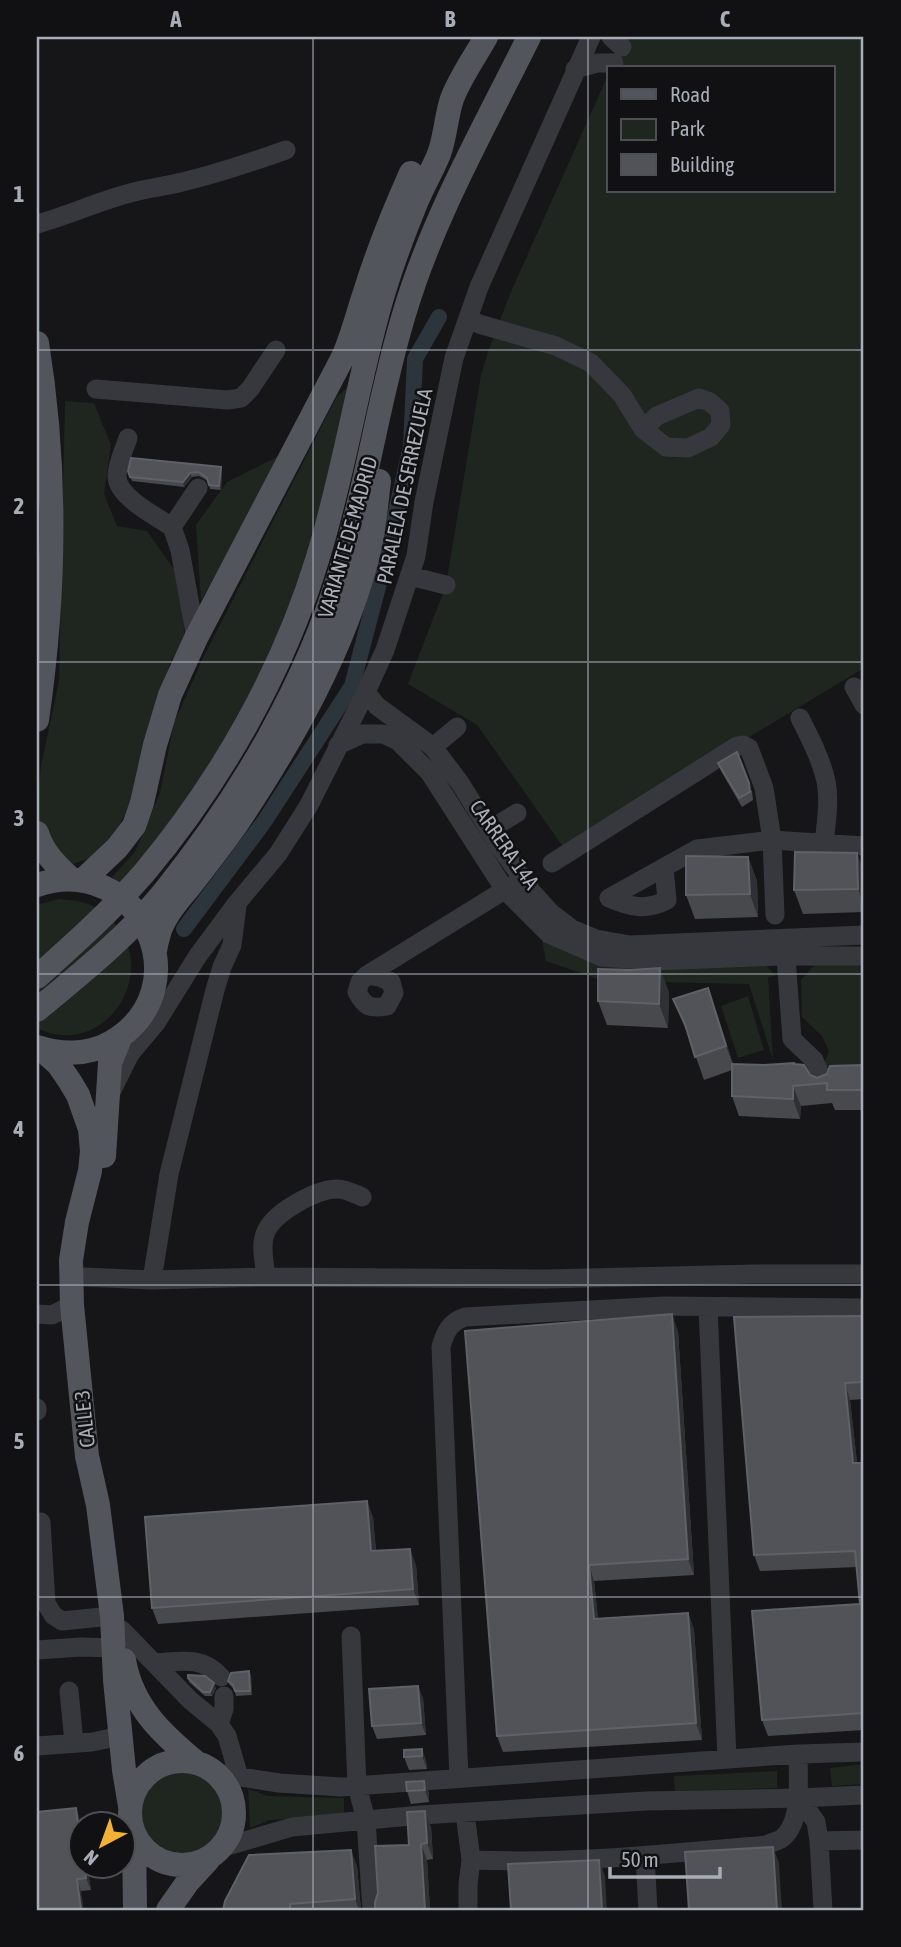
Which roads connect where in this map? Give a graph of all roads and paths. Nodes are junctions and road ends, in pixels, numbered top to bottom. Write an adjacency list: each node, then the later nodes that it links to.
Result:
1 (486, 37): 6 (main road, VARIANTE DE MADRID)
2 (529, 37): 13 (main road, VARIANTE DE MADRID)
3 (591, 37): 5 (street, PARALELA DE SERREZUELA)
4 (616, 49): 5 (street)
5 (575, 69): 9 (street, PARALELA DE SERREZUELA)
6 (452, 100): 22 (main road); 52 (main road, VARIANTE DE MADRID)
7 (286, 150): 8 (street)
8 (37, 224)
9 (468, 318): 14 (street); 19 (street, PARALELA DE SERREZUELA)
10 (37, 343): 15 (main road)
11 (276, 350): 12 (street)
12 (96, 389)
13 (379, 412): 48 (main road); 54 (main road, VARIANTE DE MADRID)
14 (643, 429)
15 (42, 433): 21 (main road)
16 (128, 438): 18 (street)
17 (198, 488): 18 (street)
18 (172, 527): 22 (street)
19 (410, 576): 20 (street); 25 (street, PARALELA DE SERREZUELA)
20 (446, 585)
21 (43, 624): 23 (main road)
22 (196, 638): 41 (main road)
23 (40, 680): 28 (main road)
24 (854, 687): 26 (street)
25 (366, 692): 30 (street, PARALELA DE SERREZUELA); 31 (street, CARRERA 14A)
26 (864, 705)
27 (800, 718): 36 (street)
28 (37, 720)
29 (457, 727): 31 (street)
30 (338, 745): 43 (street, CARRERA 14A); 44 (street, PARALELA DE SERREZUELA)
31 (433, 747): 33 (street, CARRERA 14A)
32 (517, 813): 33 (street)
33 (489, 830): 40 (street, CARRERA 14A)
34 (37, 832): 41 (main road)
35 (772, 840): 36 (street); 38 (street); 39 (street); 45 (street)
36 (824, 844): 37 (street)
37 (864, 846)
38 (552, 863)
39 (664, 868)
40 (523, 879): 43 (street); 47 (street, CARRERA 14A)
41 (77, 880): 42 (main road); 48 (main road)
42 (37, 885)
43 (505, 890): 47 (street, CARRERA 14A); 50 (street)
44 (237, 903): 58 (street, PARALELA DE SERREZUELA); 63 (street)
45 (775, 915)
46 (864, 935): 47 (street, CARRERA 14A)
47 (786, 948): 49 (street, CARRERA 14A); 57 (street)
48 (155, 951): 55 (main road)
49 (864, 956)
50 (391, 960): 51 (street); 53 (street)
51 (367, 975): 53 (street); 53 (street)
52 (37, 977)
53 (391, 982)
54 (37, 1010)
55 (121, 1037): 56 (main road); 58 (main road, CALLE 3)
56 (38, 1048): 64 (main road, CALLE 3)
57 (825, 1086)
58 (107, 1099): 61 (main road, CALLE 3)
59 (362, 1197): 62 (street)
60 (864, 1274): 62 (street)
61 (84, 1277): 63 (street); 69 (main road, CALLE 3)
62 (266, 1278): 63 (street)
63 (152, 1280)
64 (72, 1305): 67 (street); 69 (main road, CALLE 3)
65 (708, 1307): 66 (street); 80 (street); 82 (street)
66 (864, 1308)
67 (37, 1314)
68 (41, 1522): 69 (street)
69 (116, 1631): 71 (street); 72 (street); 75 (main road, CALLE 3); 81 (main road, CALLE 3)
70 (351, 1636): 83 (street)
71 (37, 1650)
72 (155, 1663): 74 (street); 74 (street)
73 (69, 1691): 76 (street)
74 (219, 1724): 81 (street)
75 (121, 1736): 76 (street); 86 (main road, CALLE 3)
76 (74, 1743): 77 (street)
77 (37, 1746)
78 (864, 1752): 79 (street)
79 (797, 1754): 80 (street); 85 (street)
80 (727, 1759): 82 (street)
81 (218, 1771): 83 (street); 86 (main road); 93 (main road)
82 (459, 1778): 83 (street)
83 (357, 1786): 89 (street)
84 (864, 1794): 85 (street)
85 (799, 1798): 88 (street); 92 (street); 94 (street)
86 (130, 1806): 87 (main road)
87 (130, 1811)
88 (465, 1813): 89 (street); 95 (street)
89 (366, 1820): 93 (street); 99 (street)
90 (136, 1838): 93 (main road)
91 (864, 1840): 92 (street)
92 (819, 1841): 102 (street)
93 (217, 1852): 98 (main road)
94 (645, 1856): 95 (street); 101 (street)
95 (471, 1860): 100 (street)
96 (135, 1881): 97 (main road)
97 (135, 1910)
98 (168, 1910)
99 (372, 1910)
100 (468, 1910)
101 (648, 1910)
102 (823, 1910)

